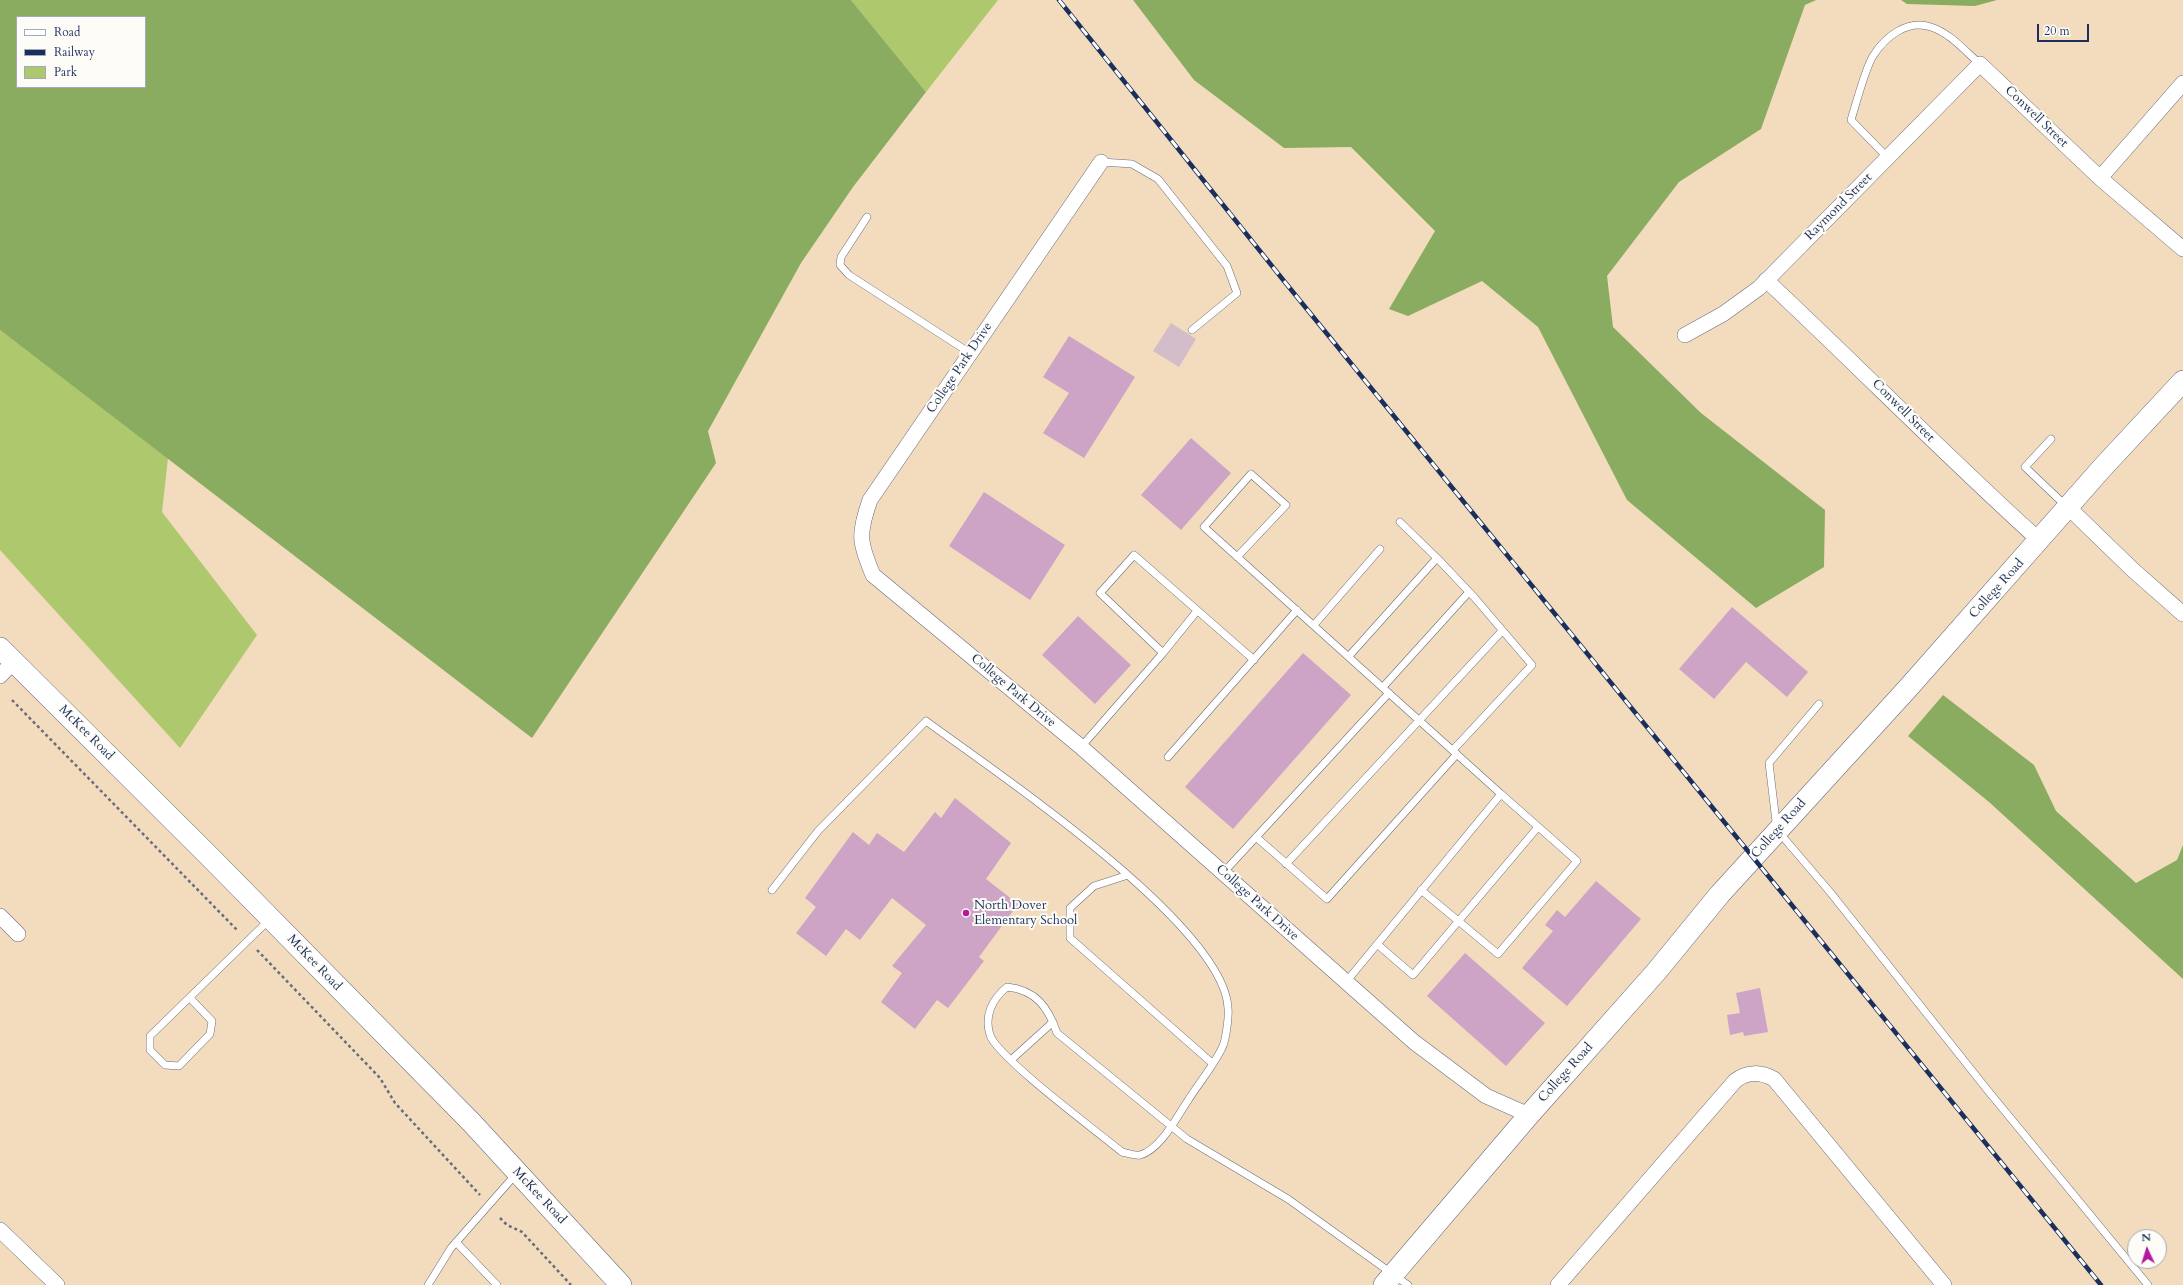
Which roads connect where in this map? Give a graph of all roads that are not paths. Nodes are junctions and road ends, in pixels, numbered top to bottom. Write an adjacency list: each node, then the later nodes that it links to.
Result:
1 (1980, 64): 3 (street, Raymond Street); 3 (lane); 5 (street, Conwell Street)
2 (2183, 83): 5 (street)
3 (1888, 158): 8 (street, Raymond Street)
4 (1101, 162): 9 (lane); 11 (street, College Park Drive)
5 (2100, 178): 7 (street, Conwell Street)
6 (867, 217): 11 (lane)
7 (2183, 249)
8 (1766, 280): 10 (street, Raymond Street); 16 (street, Conwell Street)
9 (1192, 330)
10 (1685, 335)
11 (970, 353): 34 (street, College Park Drive)
12 (2183, 380): 14 (street, College Road)
13 (2051, 439): 14 (lane)
14 (2068, 507): 16 (street, College Road); 23 (street)
15 (1400, 522): 19 (lane)
16 (2040, 541): 39 (street, College Road)
17 (1380, 549): 24 (lane)
18 (1237, 556): 18 (lane); 21 (lane)
19 (1436, 558): 20 (lane); 27 (lane)
20 (1469, 592): 25 (lane); 30 (lane)
21 (1298, 610): 24 (lane); 28 (lane)
22 (1197, 611): 26 (lane); 26 (lane); 28 (lane)
23 (2183, 614)
24 (1314, 625): 27 (lane)
25 (1502, 631): 33 (lane); 35 (lane)
26 (1163, 653): 34 (lane)
27 (1349, 656): 30 (lane)
28 (1254, 660): 36 (lane)
29 (4, 662): 47 (street, McKee Road)
30 (1383, 687): 31 (lane)
31 (1389, 693): 33 (lane); 40 (lane)
32 (1819, 704): 39 (lane)
33 (1419, 719): 35 (lane); 41 (lane)
34 (1081, 747): 42 (street, College Park Drive)
35 (1455, 752): 37 (lane); 41 (lane)
36 (1168, 757)
37 (1502, 794): 38 (lane); 45 (lane)
38 (1538, 827): 48 (lane); 48 (lane)
39 (1777, 830): 56 (street, College Road); 68 (lane)
40 (1256, 837): 41 (lane); 42 (lane)
41 (1286, 864)
42 (1223, 873): 51 (street, College Park Drive)
43 (1128, 875): 44 (lane); 55 (lane); 55 (lane)
44 (772, 890)
45 (1422, 890): 48 (lane); 50 (lane)
46 (0, 916): 49 (street)
47 (271, 919): 52 (lane); 58 (street, McKee Road)
48 (1458, 921): 50 (lane)
49 (18, 934)
50 (1377, 944): 51 (lane)
51 (1346, 982): 56 (street, College Park Drive)
52 (190, 998): 52 (lane)
53 (1053, 1022): 54 (lane); 54 (lane); 57 (lane)
54 (1011, 1060): 57 (lane)
55 (1212, 1063): 57 (lane)
56 (1528, 1115): 61 (street, College Road)
57 (1171, 1126): 61 (lane)
58 (517, 1172): 60 (lane); 65 (street, McKee Road)
59 (0, 1230): 62 (street)
60 (456, 1242): 63 (lane); 64 (lane)
61 (1395, 1281)
62 (58, 1285)
63 (428, 1285)
64 (497, 1285)
65 (621, 1285)
66 (1558, 1285): 67 (street)
67 (1944, 1285)
68 (2148, 1285)

